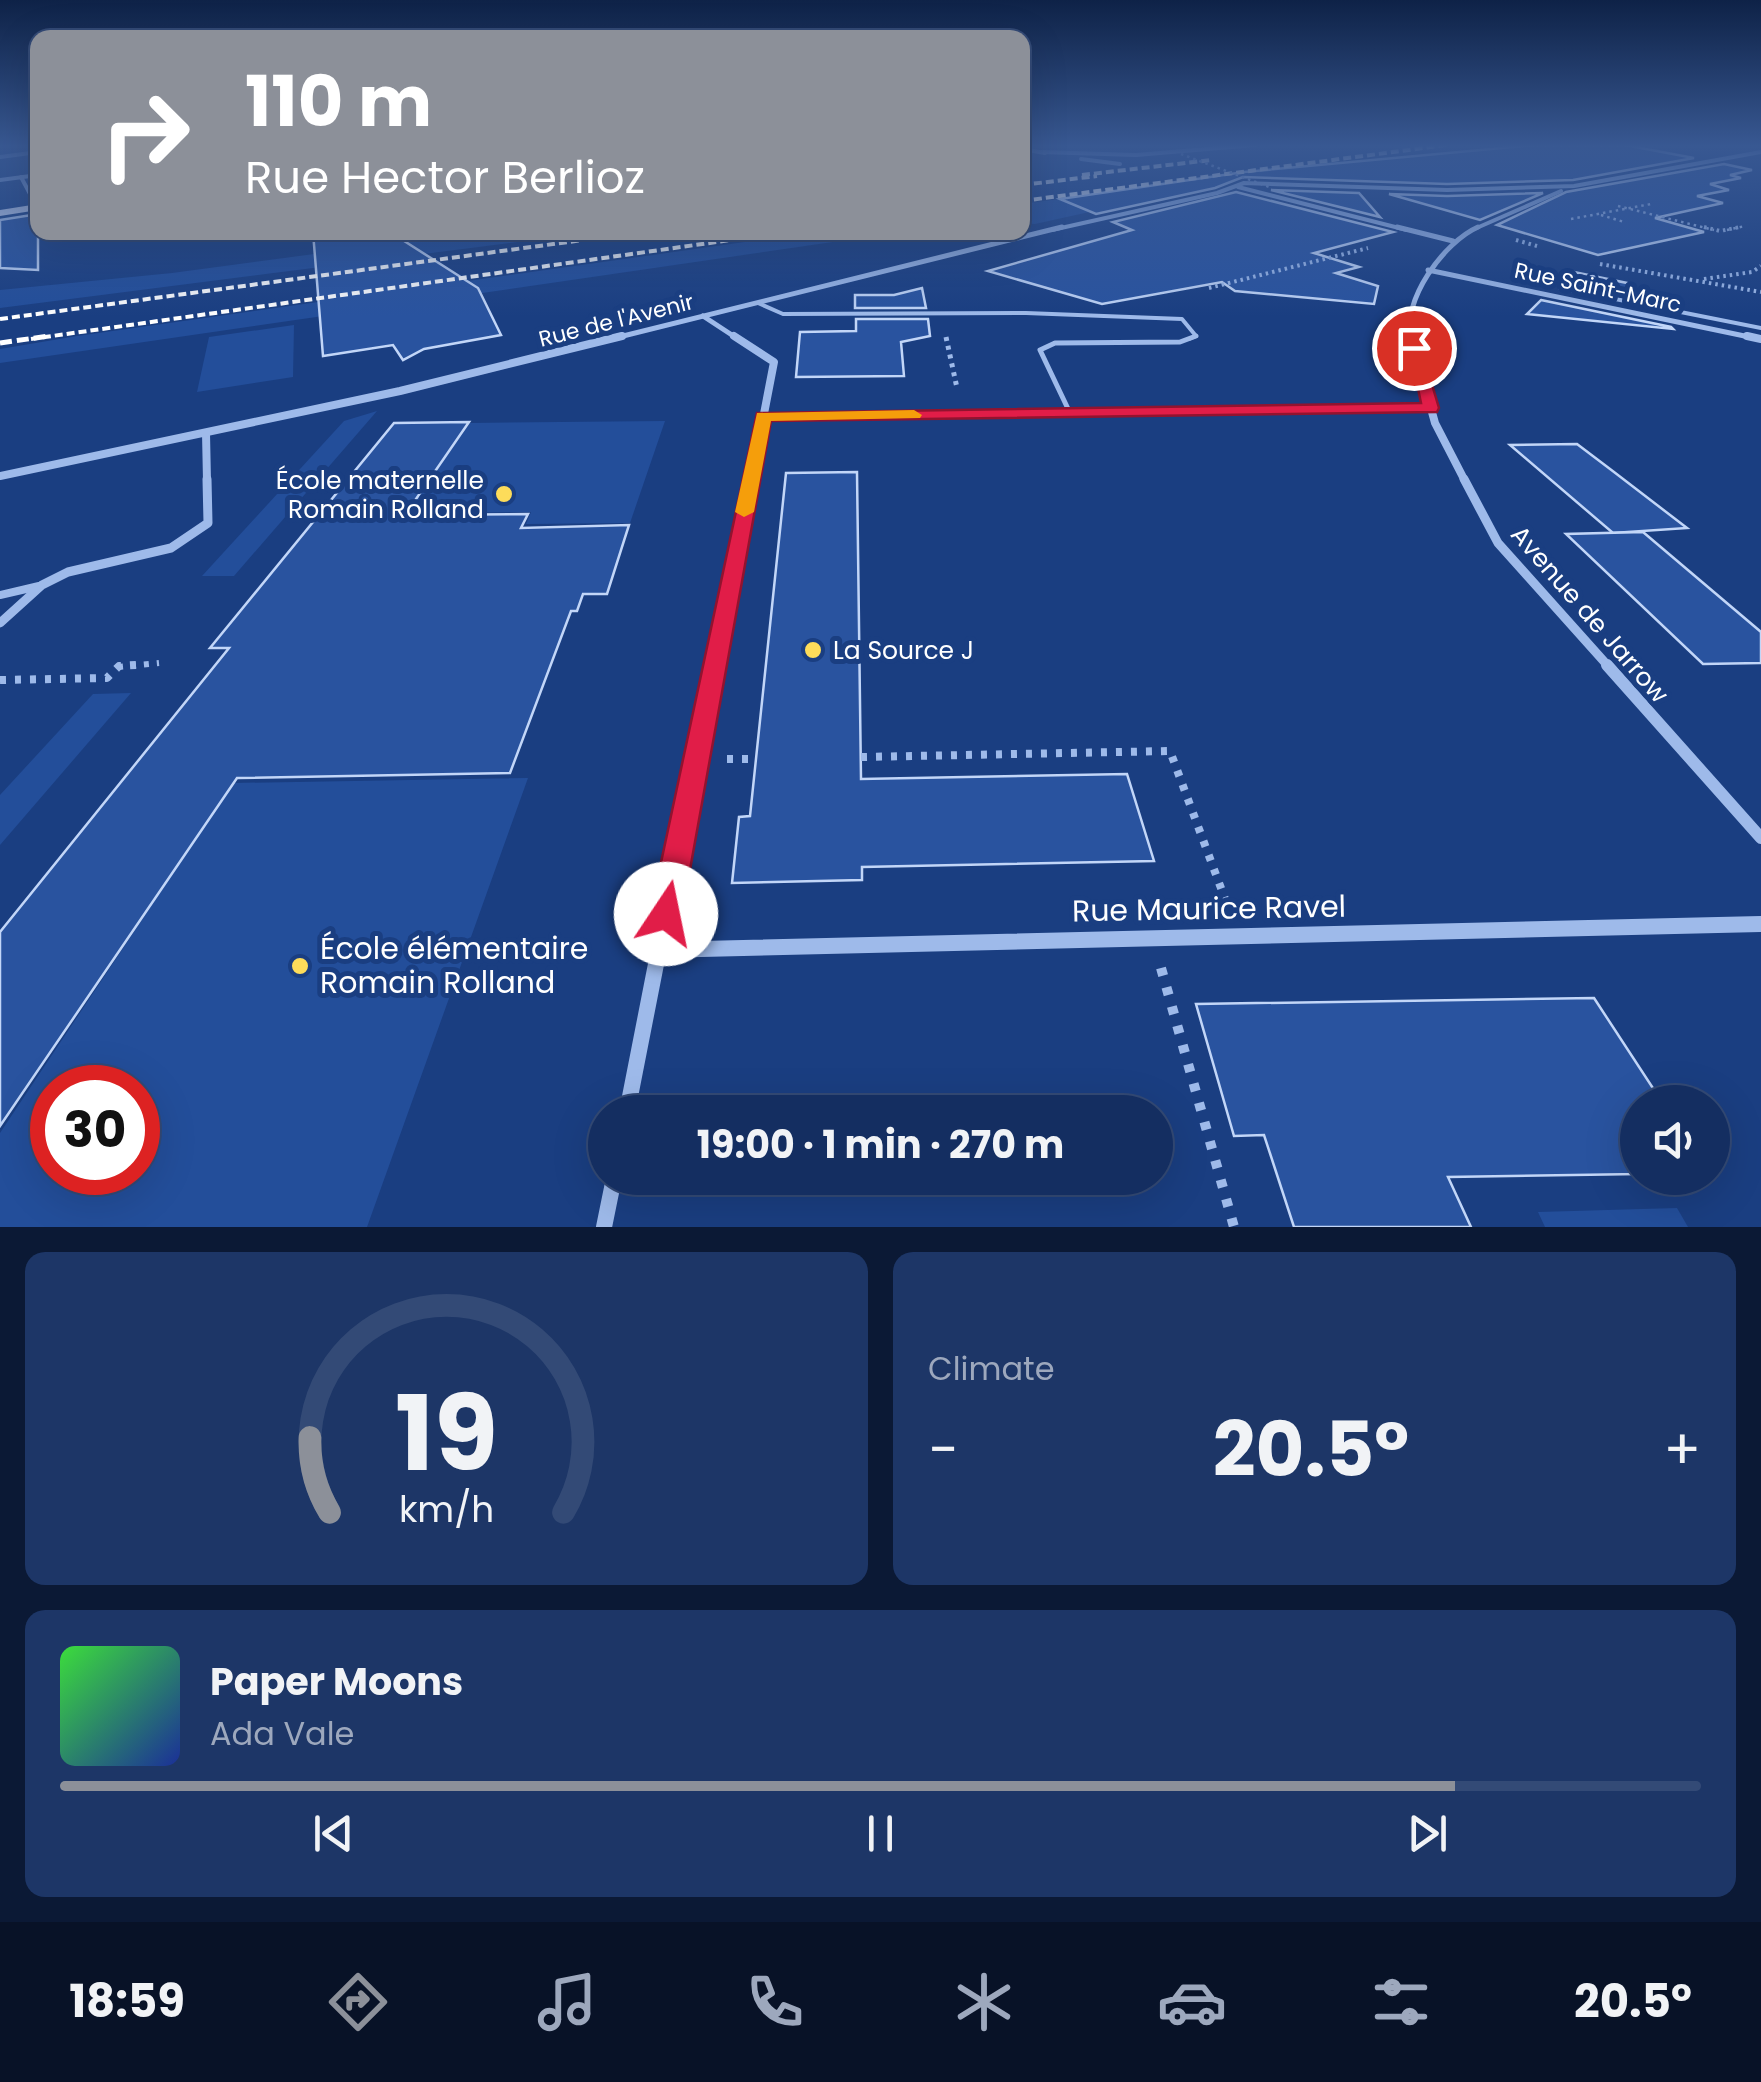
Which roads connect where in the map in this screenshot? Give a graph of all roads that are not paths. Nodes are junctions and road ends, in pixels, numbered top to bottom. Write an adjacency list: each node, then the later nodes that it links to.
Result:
1 (1170, 202): 6 (street, Rue de l'Avenir)
2 (1301, 202): 8 (street)
3 (1531, 202): 8 (street, Avenue de Jarrow)
4 (30, 210): 5 (main road)
5 (0, 215)
6 (1030, 236)
7 (1014, 240): 11 (street, Rue de l'Avenir)
8 (1453, 241): 9 (street, Avenue de Jarrow)
9 (1428, 270): 14 (street, Rue Saint-Marc); 15 (street, Avenue de Jarrow)
10 (1560, 288): 13 (lane)
11 (758, 302): 12 (street, Rue de l'Avenir); 16 (lane)
12 (703, 316): 17 (street); 18 (street, Rue de l'Avenir)
13 (1761, 328)
14 (1761, 339)
15 (1431, 408): 16 (street); 23 (street, Avenue de Jarrow)
16 (1070, 413): 17 (street)
17 (763, 416): 25 (street)
18 (206, 433): 19 (street, Rue de l'Avenir); 20 (street)
19 (0, 476)
20 (42, 585): 21 (lane); 22 (street)
21 (0, 595)
22 (0, 623)
23 (1761, 838)
24 (1761, 924): 25 (street, Rue Maurice Ravel)
25 (659, 950): 26 (street)
26 (630, 1095)
27 (611, 1195): 28 (street)
28 (604, 1227)

